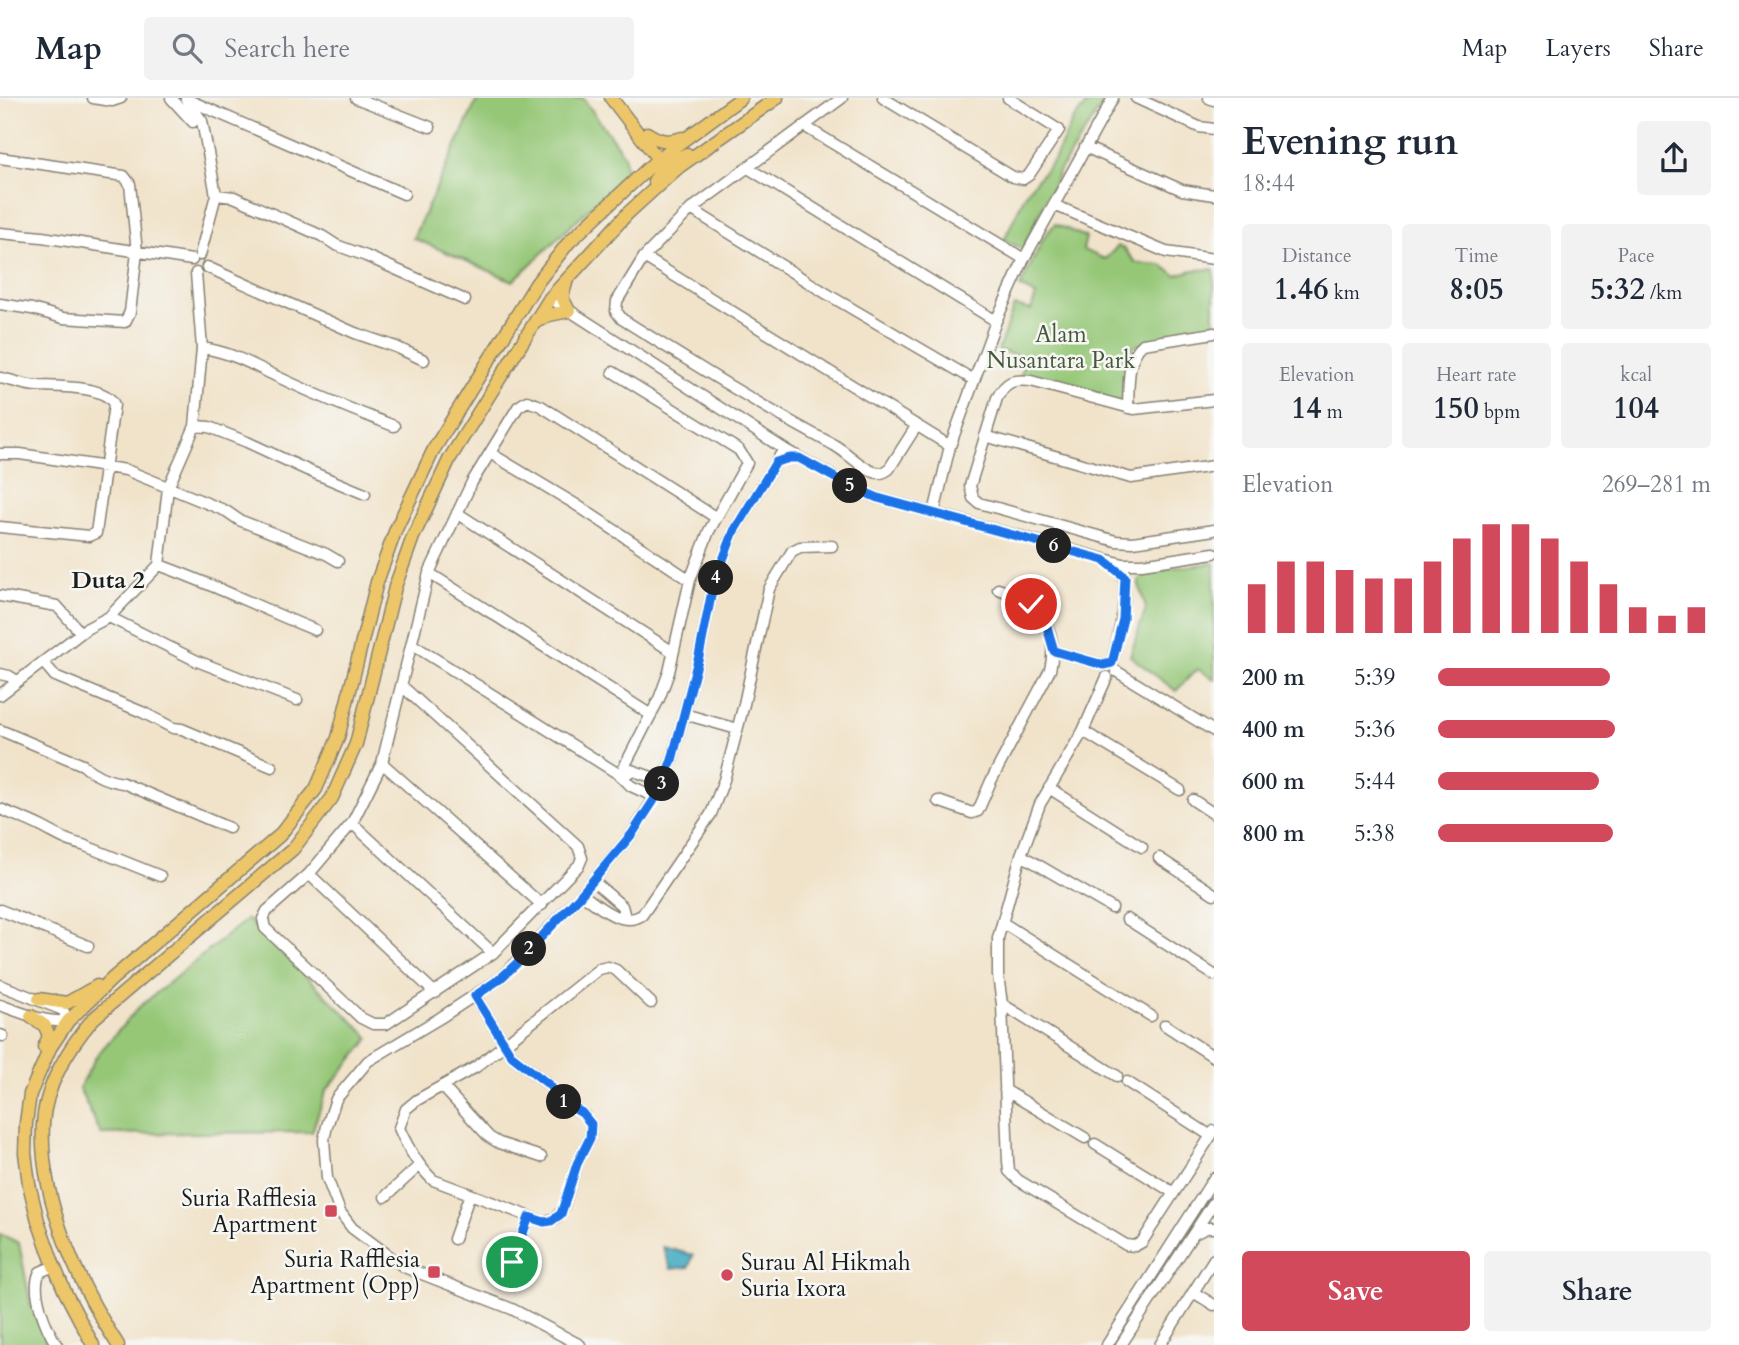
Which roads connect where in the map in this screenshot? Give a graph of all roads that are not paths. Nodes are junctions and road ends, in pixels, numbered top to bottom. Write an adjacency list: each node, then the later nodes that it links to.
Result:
1 (93, 98): 2 (street)
2 (121, 98)
3 (171, 98): 20 (street)
4 (356, 98): 19 (street)
5 (611, 98): 23 (main road)
6 (622, 98): 23 (main road)
7 (741, 98): 24 (main road)
8 (777, 98): 22 (main road)
9 (842, 98): 18 (street)
10 (883, 98): 11 (street)
11 (1008, 98)
12 (1112, 98): 25 (street)
13 (1136, 98): 21 (street)
14 (1209, 98): 16 (street)
15 (185, 99): 17 (street); 20 (street)
16 (1214, 100)
17 (231, 120): 20 (street); 30 (street)
18 (804, 126): 28 (street); 40 (street)
19 (430, 127)
20 (204, 129): 32 (street)
21 (1214, 129)
22 (734, 130): 27 (main road); 35 (main road)
23 (644, 135): 24 (main road); 27 (main road); 29 (main road)
24 (688, 137): 27 (main road)
25 (1085, 148): 31 (street); 33 (street)
26 (0, 158): 37 (street)
27 (662, 159): 29 (main road); 35 (main road)
28 (748, 168): 34 (street); 50 (street)
29 (633, 181): 43 (main road)
30 (404, 194)
31 (1214, 194)
32 (216, 195): 39 (street); 46 (street)
33 (1054, 205): 40 (street); 41 (street)
34 (691, 209): 38 (street); 57 (street)
35 (613, 229): 44 (main road)
36 (0, 233): 37 (street)
37 (138, 253): 39 (street); 48 (street)
38 (644, 257): 60 (street); 60 (street)
39 (196, 258): 42 (street)
40 (1024, 259): 50 (street)
41 (1214, 259)
42 (202, 270): 53 (street); 54 (street)
43 (545, 273): 45 (main road); 47 (main road)
44 (567, 279): 45 (main road); 49 (main road)
45 (550, 298): 47 (main road); 49 (street); 51 (main road)
46 (465, 300)
47 (527, 300): 142 (main road)
48 (0, 304)
49 (569, 311): 51 (main road); 64 (street)
50 (996, 321): 57 (street)
51 (534, 323): 140 (main road)
52 (1214, 333): 59 (street)
53 (202, 348): 61 (street); 62 (street)
54 (424, 360)
55 (613, 372): 77 (street)
56 (0, 378): 72 (street)
57 (974, 380): 65 (street)
58 (1214, 400): 59 (street)
59 (1128, 408): 63 (street)
60 (917, 425): 65 (street)
61 (195, 426): 73 (street); 74 (street)
62 (394, 426)
63 (985, 436): 71 (street); 79 (street)
64 (770, 440): 66 (street); 70 (street)
65 (950, 446): 76 (street)
66 (784, 449): 69 (street); 70 (street)
67 (490, 453): 75 (street); 77 (street); 89 (street)
68 (0, 454): 72 (street)
69 (799, 458): 70 (street); 76 (street)
70 (776, 462): 105 (street)
71 (1214, 466)
72 (106, 467): 73 (street); 78 (street)
73 (168, 488): 83 (street); 86 (street)
74 (365, 494)
75 (457, 513): 87 (street); 97 (street)
76 (934, 513): 82 (street)
77 (715, 517): 89 (street)
78 (0, 527)
79 (1214, 530)
80 (832, 546): 107 (street)
81 (1214, 553): 85 (street)
82 (1104, 560): 84 (street); 88 (street)
83 (338, 561)
84 (1123, 564): 85 (street); 88 (street)
85 (1142, 564): 88 (street)
86 (159, 565): 92 (street); 93 (street)
87 (429, 573): 95 (street); 106 (street)
88 (1125, 577): 99 (street)
89 (690, 580): 97 (street)
90 (998, 589): 96 (street)
91 (0, 597): 94 (street)
92 (109, 617): 94 (street); 104 (street)
93 (315, 630)
94 (80, 633): 98 (street)
95 (413, 645): 102 (street); 113 (street)
96 (1054, 651): 99 (street); 119 (street)
97 (673, 652): 106 (street)
98 (43, 662): 101 (street); 112 (street)
99 (1110, 669): 109 (street); 110 (street)
100 (0, 674): 101 (street)
101 (17, 681): 103 (street)
102 (402, 686): 111 (street); 132 (street)
103 (0, 695)
104 (297, 700)
105 (684, 714): 107 (street); 114 (street)
106 (651, 715): 113 (street)
107 (737, 729): 135 (street)
108 (0, 730): 123 (street)
109 (1083, 731): 115 (street); 116 (street)
110 (1214, 731)
111 (382, 763): 122 (street); 132 (street)
112 (272, 767)
113 (622, 776): 114 (street); 117 (street)
114 (663, 781): 117 (street)
115 (1049, 788): 124 (street); 125 (street)
116 (1180, 790)
117 (656, 797): 129 (street)
118 (1193, 800): 121 (street)
119 (938, 801)
120 (0, 809): 128 (street)
121 (1214, 814)
122 (352, 823): 127 (street); 139 (street)
123 (229, 828)
124 (1142, 847)
125 (1021, 855): 133 (street); 137 (street)
126 (1159, 858): 131 (street)
127 (309, 874): 144 (street); 144 (street)
128 (160, 876)
129 (593, 881): 130 (street); 135 (street)
130 (582, 894): 135 (street); 145 (street)
131 (1214, 894)
132 (542, 905): 139 (street)
133 (1112, 908)
134 (0, 910): 138 (street)
135 (625, 917)
136 (1127, 919): 141 (street)
137 (1003, 923): 149 (street); 151 (street)
138 (88, 946)
139 (494, 953): 144 (street)
140 (145, 974): 152 (main road); 161 (main road)
141 (1214, 975)
142 (112, 979): 146 (main road); 152 (main road)
143 (0, 985): 146 (street)
144 (435, 993)
145 (475, 996): 154 (street); 185 (street)
146 (39, 999): 152 (street)
147 (650, 1003): 154 (street)
148 (0, 1004): 150 (street)
149 (1002, 1004): 157 (street); 160 (street)
150 (31, 1016): 152 (street); 156 (main road)
151 (1151, 1016)
152 (68, 1021): 156 (main road); 161 (main road)
153 (1165, 1025): 155 (street)
154 (504, 1045): 159 (street); 172 (street)
155 (1214, 1057)
156 (38, 1075): 178 (main road)
157 (1117, 1076)
158 (1127, 1082): 162 (street)
159 (442, 1086): 163 (street); 164 (street)
160 (1005, 1090): 166 (street); 166 (street)
161 (46, 1106): 184 (main road)
162 (1212, 1133): 166 (street)
163 (541, 1157)
164 (420, 1165): 167 (street); 168 (street)
165 (1214, 1178): 186 (street)
166 (1174, 1193)
167 (470, 1194): 172 (street); 175 (street)
168 (385, 1197)
169 (1214, 1202): 174 (street)
170 (1214, 1207): 171 (street)
171 (1214, 1214)
172 (529, 1217): 177 (street)
173 (1214, 1228): 174 (street)
174 (1192, 1235): 181 (street)
175 (454, 1239)
176 (1214, 1259): 179 (street)
177 (512, 1262)
178 (54, 1266): 182 (street); 183 (main road)
179 (1193, 1292): 180 (street); 187 (street)
180 (1214, 1305)
181 (1123, 1343)
182 (57, 1345)
183 (93, 1345)
184 (118, 1345)
185 (580, 1345)
186 (1107, 1345)
187 (1160, 1345)

